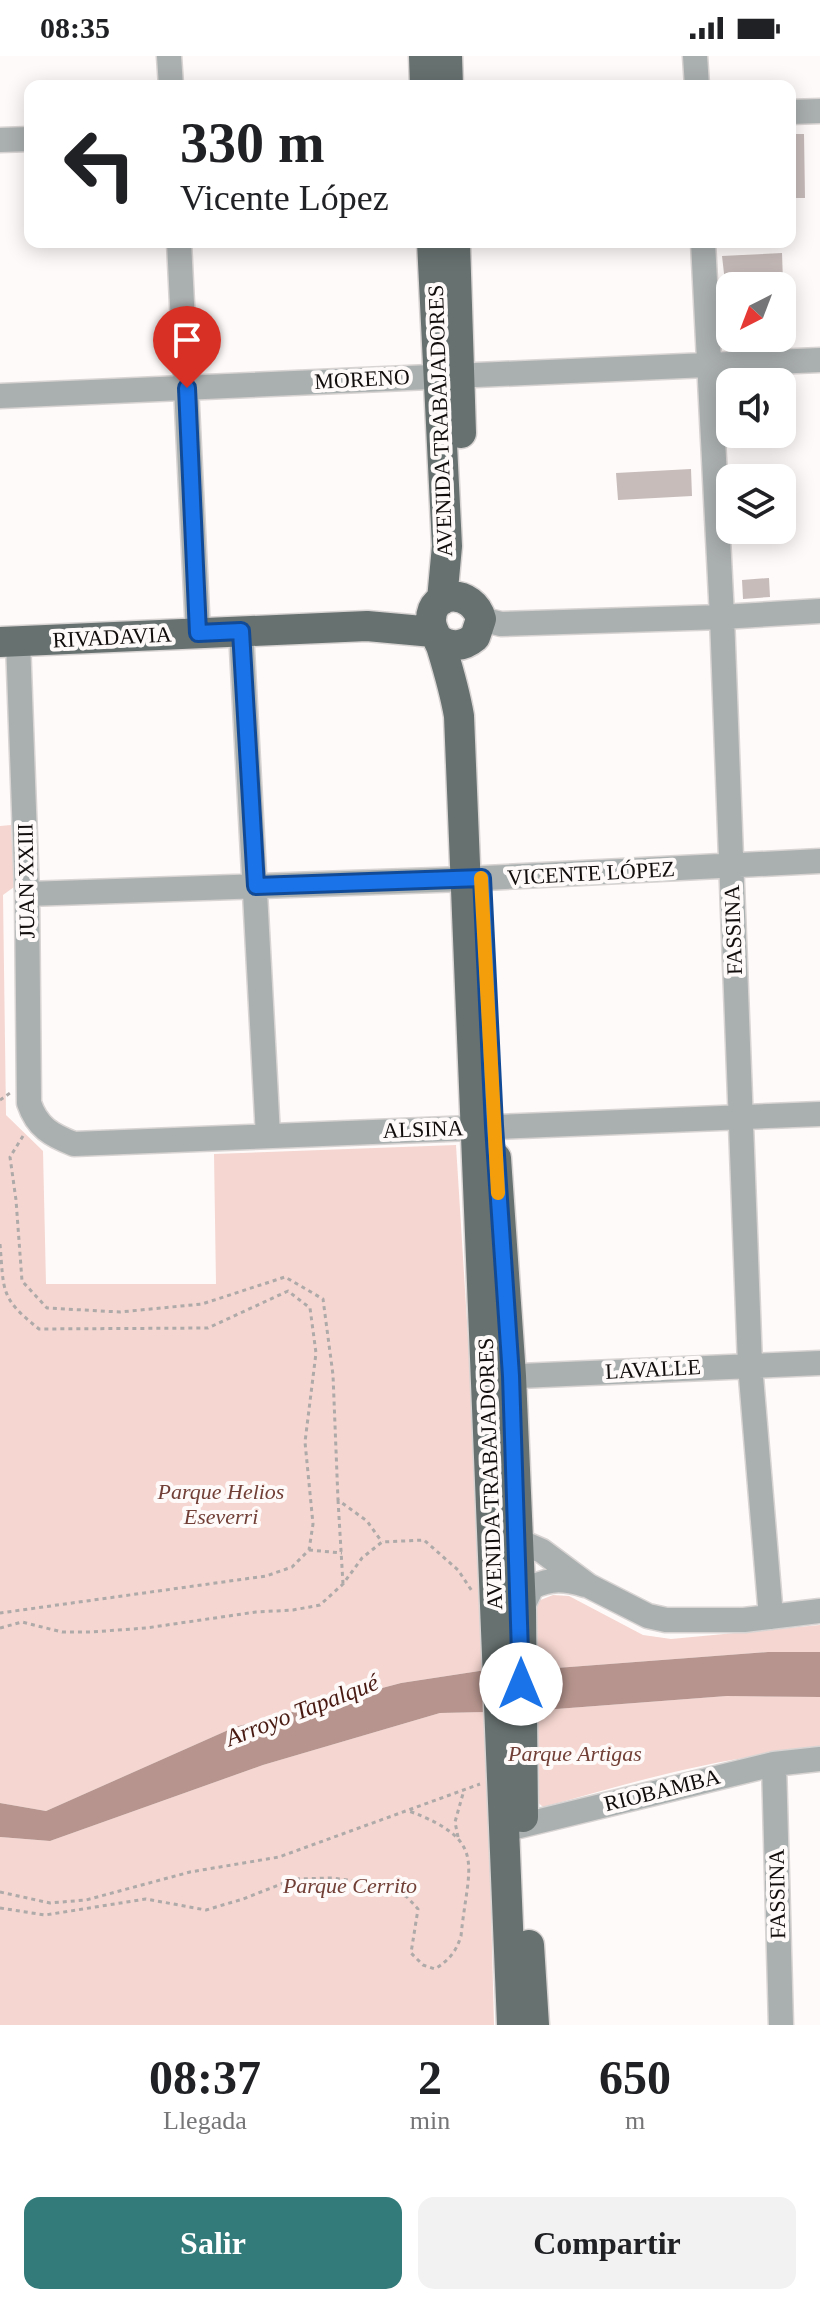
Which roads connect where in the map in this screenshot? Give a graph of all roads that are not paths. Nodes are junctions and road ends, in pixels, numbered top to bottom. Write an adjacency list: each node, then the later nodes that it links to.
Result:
1 (169, 56): 5 (street)
2 (424, 56): 6 (main road)
3 (447, 56): 7 (main road)
4 (695, 56): 8 (street)
5 (171, 80)
6 (425, 80)
7 (448, 80)
8 (697, 80)
9 (820, 111): 10 (street)
10 (796, 112)
11 (24, 139): 12 (street)
12 (0, 140)
13 (179, 248): 20 (street)
14 (433, 248): 19 (main road, AVENIDA TRABAJADORES)
15 (455, 248): 19 (main road, AVENIDA TRABAJADORES)
16 (703, 248): 18 (street, FASSINA)
17 (820, 360): 18 (street, MORENO)
18 (708, 363): 19 (street, MORENO); 23 (street, FASSINA)
19 (449, 375): 20 (street, MORENO); 24 (main road, AVENIDA TRABAJADORES)
20 (187, 388): 21 (street, MORENO); 26 (street)
21 (0, 396)
22 (820, 611): 23 (street, RIVADAVIA)
23 (722, 617): 24 (street, RIVADAVIA); 29 (street, FASSINA)
24 (453, 619): 25 (main road, RIVADAVIA); 30 (main road, AVENIDA TRABAJADORES)
25 (241, 631): 26 (main road, RIVADAVIA); 31 (street)
26 (198, 633): 27 (main road, RIVADAVIA)
27 (9, 642): 32 (street, JUAN XXIII)
28 (820, 861): 29 (street, VICENTE LÓPEZ)
29 (731, 866): 30 (street, VICENTE LÓPEZ); 35 (street, FASSINA)
30 (473, 879): 31 (street, VICENTE LÓPEZ); 36 (main road, AVENIDA TRABAJADORES)
31 (256, 886): 32 (street, VICENTE LÓPEZ); 37 (street)
32 (27, 894): 34 (street, JUAN XXIII)
33 (820, 1114): 35 (street, ALSINA)
34 (34, 1119): 37 (street, ALSINA)
35 (740, 1119): 36 (street, ALSINA); 39 (street, FASSINA)
36 (484, 1126): 37 (street, ALSINA); 40 (main road, AVENIDA TRABAJADORES)
37 (268, 1136)
38 (820, 1363): 39 (street, LAVALLE)
39 (750, 1365): 40 (street, LAVALLE); 45 (street, FASSINA)
40 (498, 1377): 41 (main road, AVENIDA TRABAJADORES)
41 (505, 1543): 42 (street); 44 (main road, AVENIDA TRABAJADORES)
42 (589, 1586): 44 (street); 45 (street)
43 (820, 1611): 45 (street)
44 (504, 1613): 48 (main road, AVENIDA TRABAJADORES)
45 (771, 1617)
46 (820, 1759): 47 (street, RIOBAMBA)
47 (774, 1764): 48 (street, RIOBAMBA); 51 (street, FASSINA)
48 (514, 1827): 49 (main road, AVENIDA TRABAJADORES); 50 (main road, AVENIDA TRABAJADORES)
49 (512, 2025)
50 (534, 2025)
51 (781, 2025)

